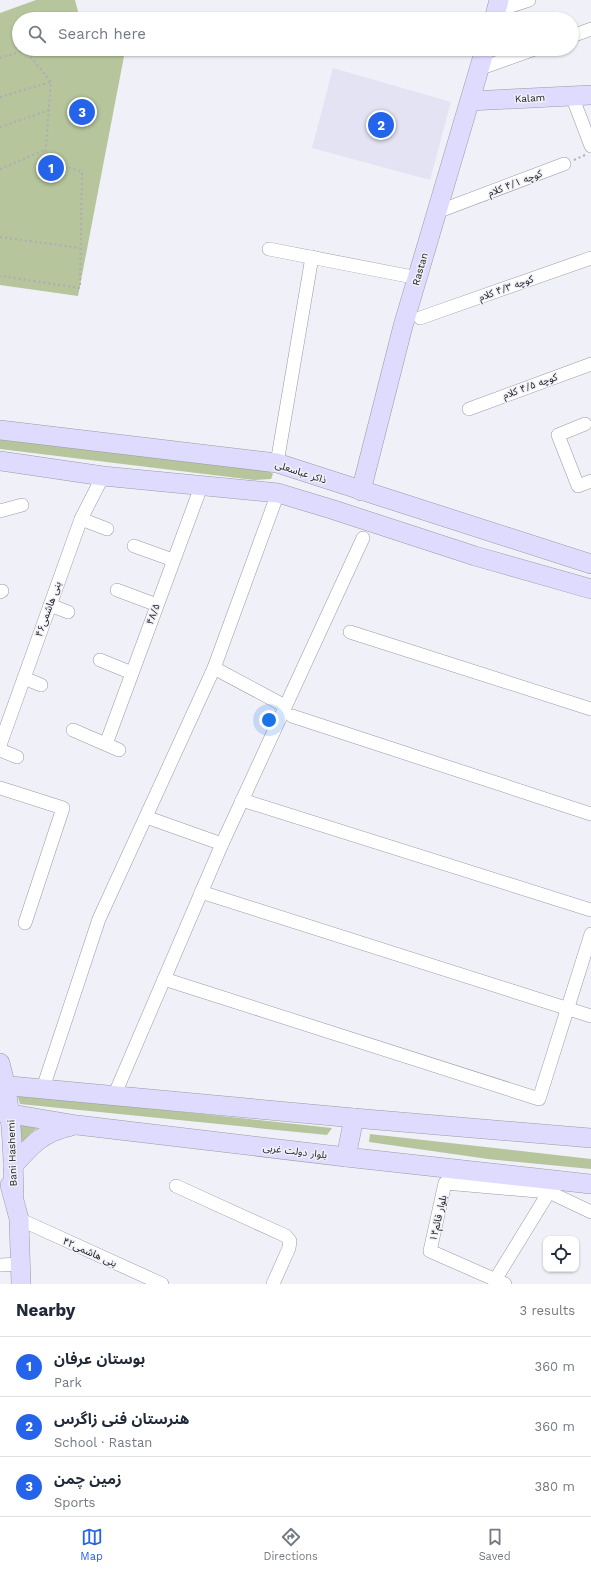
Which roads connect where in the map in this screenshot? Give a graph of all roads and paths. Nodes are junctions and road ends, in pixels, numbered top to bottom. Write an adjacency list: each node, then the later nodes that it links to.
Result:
1 (529, 0): 2 (street)
2 (496, 10)
3 (591, 29): 4 (street)
4 (579, 33)
5 (12, 54): 9 (path)
6 (30, 56): 11 (path)
7 (483, 56): 10 (street, Rastan)
8 (515, 56): 10 (street)
9 (0, 58)
10 (479, 69): 15 (street, Rastan)
11 (52, 82): 14 (path); 16 (path)
12 (591, 95): 13 (street, Kalam)
13 (572, 96): 15 (street, Kalam); 18 (street)
14 (0, 97)
15 (470, 101): 23 (street, Rastan)
16 (49, 110): 17 (path); 19 (path)
17 (0, 127)
18 (591, 146)
19 (46, 150): 22 (path); 25 (path)
20 (591, 152): 21 (path)
21 (564, 164): 23 (street, کوچه ۴/۱ کلام)
22 (0, 169)
23 (437, 212): 30 (street, Rastan)
24 (0, 237): 25 (path)
25 (80, 248): 29 (path)
26 (269, 249): 27 (street)
27 (312, 257): 30 (street); 37 (street)
28 (591, 258): 31 (street, کوچه ۴/۳ کلام)
29 (0, 276)
30 (418, 278): 41 (street, Rastan)
31 (420, 318)
32 (591, 364): 33 (street, کوچه ۴/۵ کلام)
33 (469, 409)
34 (585, 424): 39 (street)
35 (0, 430): 37 (street, ذاکر عباسعلی)
36 (0, 461): 38 (street)
37 (277, 463): 41 (street, ذاکر عباسعلی)
38 (103, 476): 40 (street); 45 (street, بنی هاشمی۴۶)
39 (591, 481)
40 (202, 484): 42 (street); 51 (street, ۴۸/۵)
41 (361, 491): 47 (street, ذاکر عباسعلی)
42 (278, 493): 50 (street); 60 (street)
43 (22, 505): 44 (street)
44 (0, 511)
45 (81, 519): 46 (street); 55 (street, بنی هاشمی۴۶)
46 (107, 529)
47 (484, 530): 50 (street); 52 (street, ذاکر عباسعلی)
48 (363, 538): 65 (street)
49 (134, 546): 51 (street)
50 (475, 556): 54 (street)
51 (173, 560): 56 (street, ۴۸/۵)
52 (591, 564)
53 (117, 590): 56 (street)
54 (591, 590)
55 (50, 605): 57 (street); 62 (street, بنی هاشمی۴۶)
56 (157, 605): 61 (street, ۴۸/۵)
57 (68, 612)
58 (350, 632): 64 (street)
59 (100, 660): 61 (street)
60 (214, 668): 65 (street); 75 (street)
61 (132, 673): 67 (street, ۴۸/۵)
62 (24, 678): 63 (street); 68 (street, بنی هاشمی۴۶)
63 (41, 685)
64 (591, 709)
65 (289, 711): 73 (street); 74 (street)
66 (73, 730): 67 (street)
67 (106, 744): 70 (street)
68 (0, 745)
69 (0, 750): 71 (street)
70 (119, 750)
71 (17, 757)
72 (0, 788): 79 (street)
73 (242, 800): 76 (street); 78 (street)
74 (591, 814)
75 (146, 817): 76 (street); 86 (street)
76 (222, 844): 77 (street)
77 (201, 892): 81 (street); 82 (street)
78 (591, 910)
79 (25, 923)
80 (591, 934): 82 (street)
81 (164, 979): 82 (street); 87 (street)
82 (568, 1008): 83 (street)
83 (591, 1016)
84 (0, 1063): 85 (street, Bani Hashemi)
85 (3, 1085): 86 (street); 88 (street, Bani Hashemi)
86 (43, 1088): 87 (street)
87 (114, 1096): 89 (street)
88 (5, 1113): 90 (street, بلوار دولت غربی); 93 (street, Bani Hashemi)
89 (354, 1118): 91 (street); 92 (street)
90 (77, 1125): 92 (street, بلوار دولت غربی); 93 (street)
91 (591, 1138)
92 (346, 1157): 94 (street, بلوار دولت غربی)
93 (7, 1160): 96 (street, Bani Hashemi)
94 (591, 1184)
95 (176, 1186): 105 (street)
96 (10, 1188): 99 (street, Bani Hashemi)
97 (549, 1192): 98 (street); 102 (street); 102 (street, بلوار قائم۱۴)
98 (591, 1212)
99 (19, 1219): 100 (street, Bani Hashemi); 104 (street, بنی هاشمی۴۲)
100 (20, 1264): 101 (street); 103 (street, Bani Hashemi)
101 (0, 1265)
102 (500, 1282)
103 (21, 1284)
104 (162, 1284)
105 (273, 1284)

